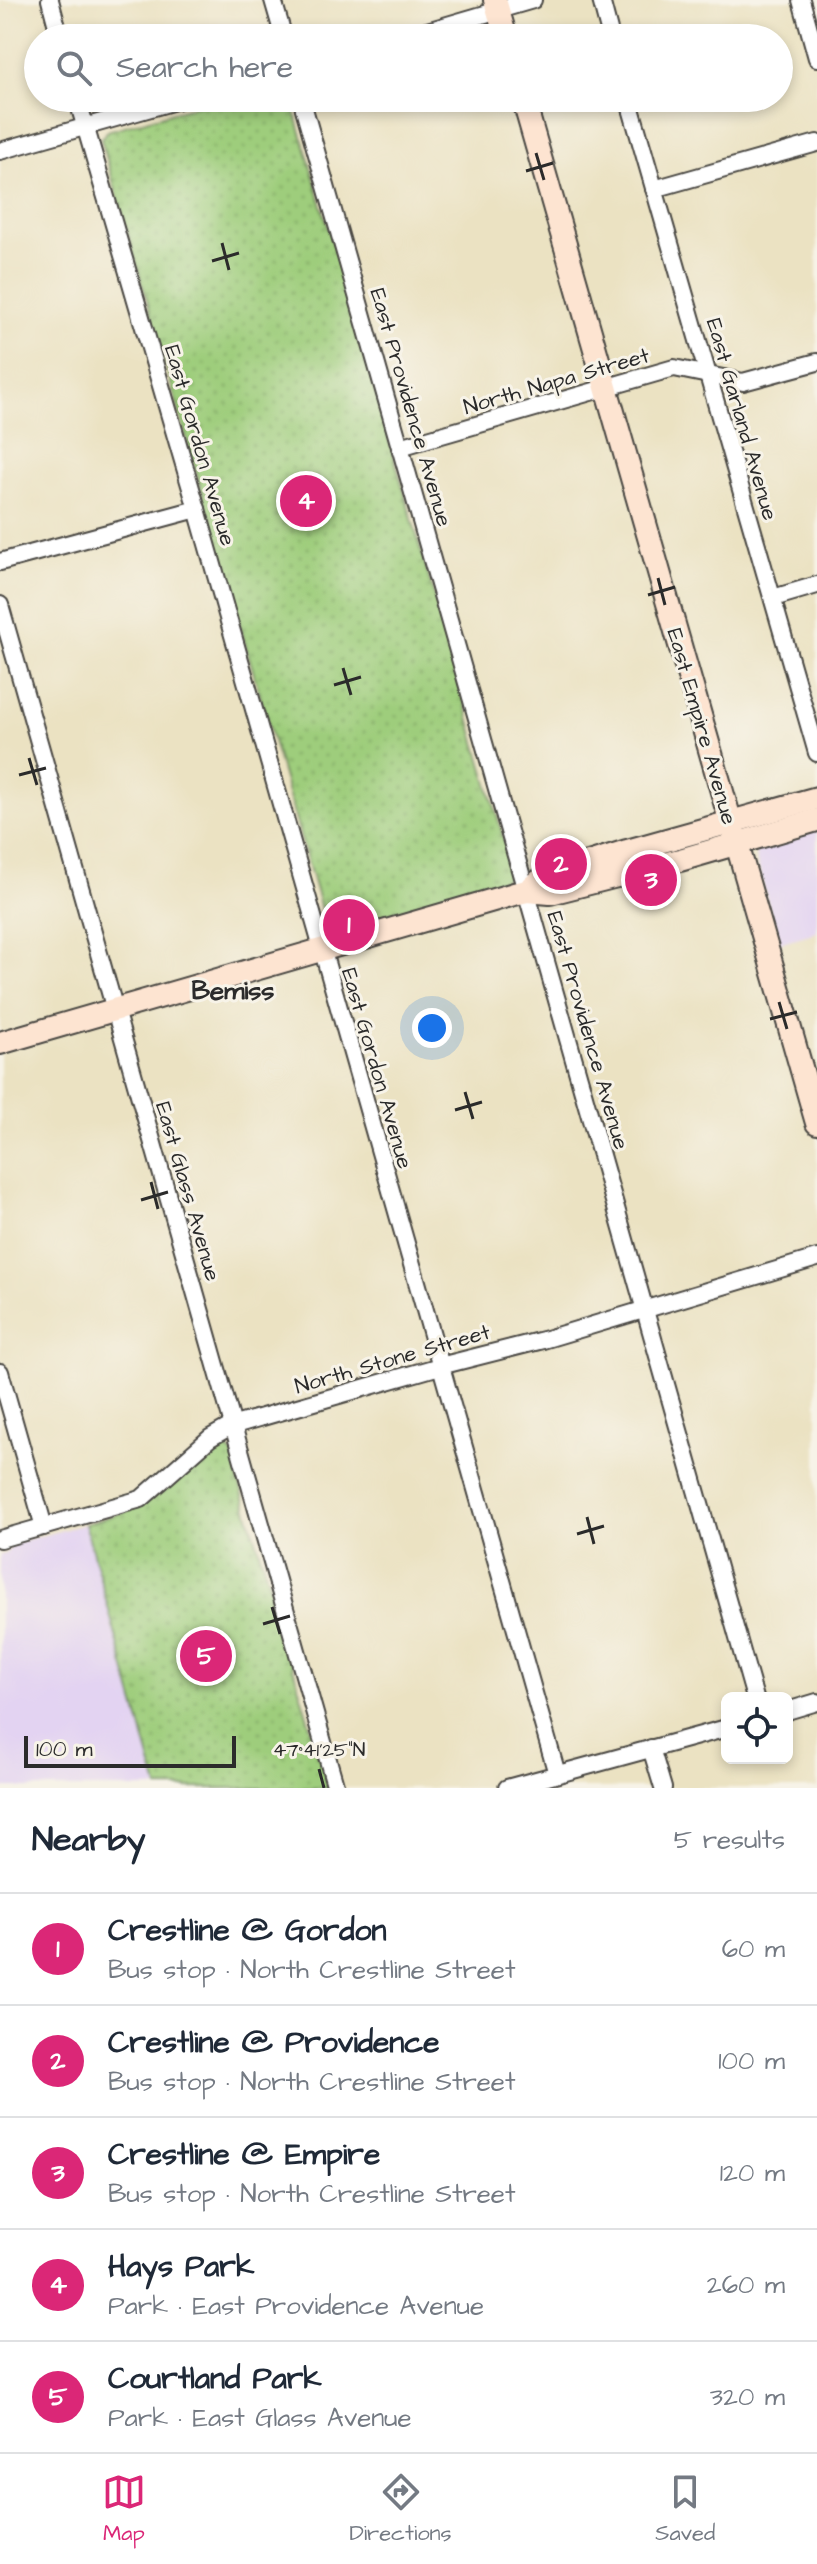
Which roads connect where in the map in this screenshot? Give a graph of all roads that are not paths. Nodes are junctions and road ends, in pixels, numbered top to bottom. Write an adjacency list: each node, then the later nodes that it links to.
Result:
1 (50, 0): 7 (street)
2 (273, 0): 8 (street)
3 (533, 0): 6 (street)
4 (601, 0): 10 (street)
5 (801, 0): 11 (street)
6 (496, 5): 9 (street)
7 (56, 24)
8 (280, 24)
9 (442, 24)
10 (607, 24)
11 (817, 58)
12 (81, 112): 17 (street, East Gordon Avenue)
13 (134, 112): 17 (street)
14 (305, 112): 24 (street, East Providence Avenue)
15 (527, 112): 23 (street, East Empire Avenue)
16 (632, 112): 20 (street, East Garland Avenue)
17 (85, 125): 19 (street); 25 (street, East Gordon Avenue)
18 (817, 143): 20 (street)
19 (0, 151)
20 (654, 189): 22 (street, East Garland Avenue)
21 (817, 362): 22 (street, North Napa Street)
22 (707, 377): 23 (street, North Napa Street); 28 (street, East Garland Avenue)
23 (607, 388): 24 (street, North Napa Street); 33 (street, East Empire Avenue)
24 (400, 447): 34 (street, East Providence Avenue)
25 (197, 509): 26 (street); 35 (street, East Gordon Avenue)
26 (0, 562)
27 (817, 585): 28 (street)
28 (773, 598): 30 (street, East Garland Avenue)
29 (0, 605): 36 (street, East Glass Avenue)
30 (817, 753)
31 (817, 798): 33 (street)
32 (817, 820): 33 (street)
33 (734, 833): 34 (street); 38 (street, East Empire Avenue)
34 (527, 891): 35 (street); 40 (street, East Providence Avenue)
35 (321, 949): 36 (street); 41 (street, East Gordon Avenue)
36 (115, 1009): 37 (street); 43 (street, East Glass Avenue)
37 (0, 1043)
38 (817, 1123)
39 (817, 1258): 40 (street, North Stone Street)
40 (644, 1309): 41 (street, North Stone Street); 46 (street, East Providence Avenue)
41 (440, 1366): 43 (street, North Stone Street); 51 (street, East Gordon Avenue)
42 (0, 1372): 44 (street)
43 (231, 1426): 44 (street, North Stone Street); 52 (street, East Glass Avenue)
44 (44, 1527): 45 (street, North Stone Street)
45 (0, 1539)
46 (753, 1692)
47 (817, 1702): 48 (street)
48 (793, 1709)
49 (721, 1730): 50 (street)
50 (651, 1748): 51 (street); 54 (street)
51 (557, 1774): 53 (street)
52 (336, 1788)
53 (507, 1788)
54 (663, 1788)

